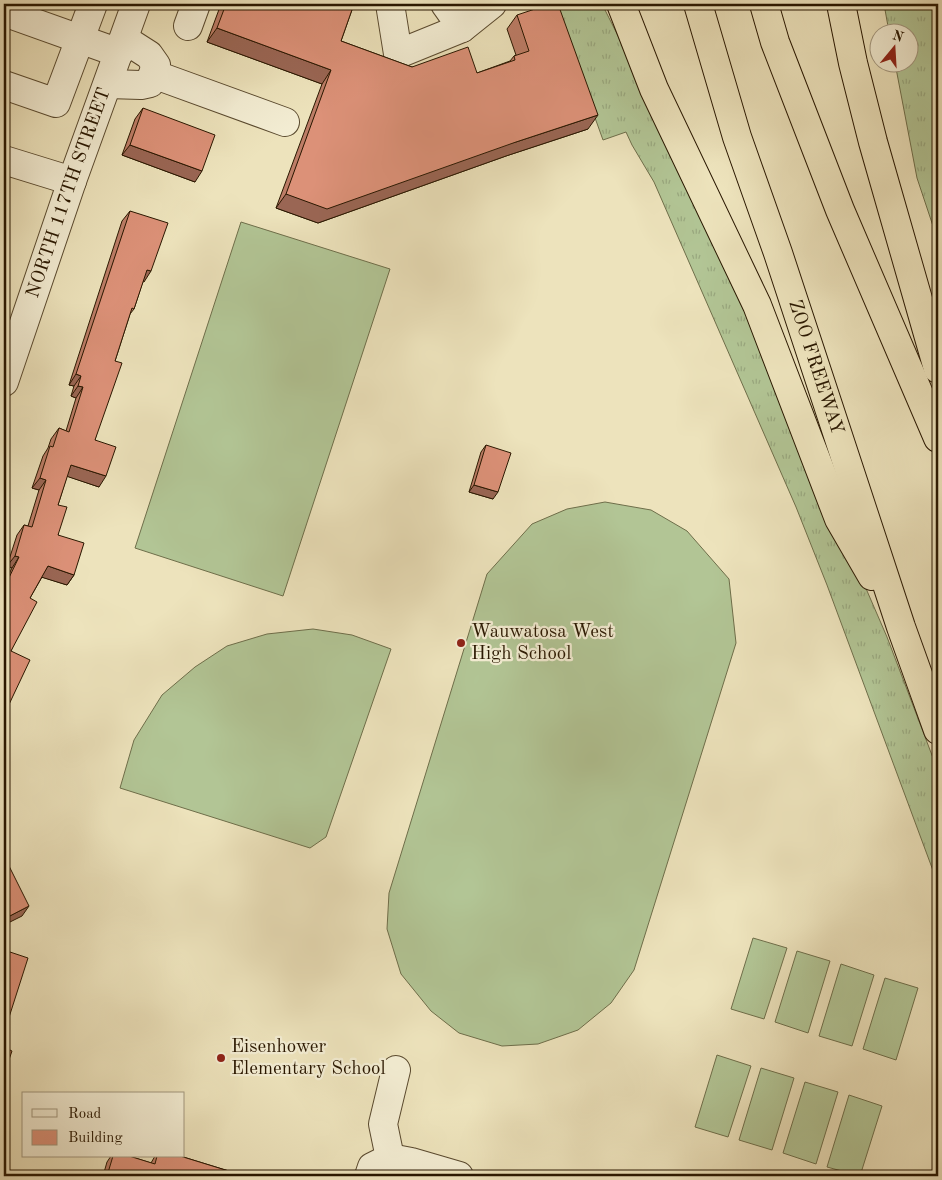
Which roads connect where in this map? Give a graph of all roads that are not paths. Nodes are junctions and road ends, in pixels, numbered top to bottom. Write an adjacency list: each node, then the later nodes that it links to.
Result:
1 (93, 4): 12 (street)
2 (136, 4): 13 (street, NORTH 117TH STREET)
3 (390, 4): 11 (street)
4 (445, 4): 11 (street)
5 (492, 4): 11 (street)
6 (621, 4): 23 (highway)
7 (698, 4): 23 (highway, ZOO FREEWAY)
8 (764, 4): 22 (highway)
9 (841, 4): 20 (highway)
10 (4, 12): 12 (street)
11 (462, 28)
12 (80, 39): 13 (street); 16 (street)
13 (121, 46): 14 (street); 15 (street, NORTH 117TH STREET)
14 (153, 74): 15 (street); 17 (street)
15 (108, 84): 19 (street, NORTH 117TH STREET)
16 (4, 85)
17 (285, 122)
18 (4, 160): 19 (street)
19 (72, 180): 21 (street, NORTH 117TH STREET)
20 (938, 369)
21 (4, 382)
22 (938, 438)
23 (901, 627): 24 (highway, ZOO FREEWAY)
24 (938, 730)
25 (396, 1070): 26 (street)
26 (390, 1158): 27 (street); 28 (street)
27 (369, 1176)
28 (458, 1176)

